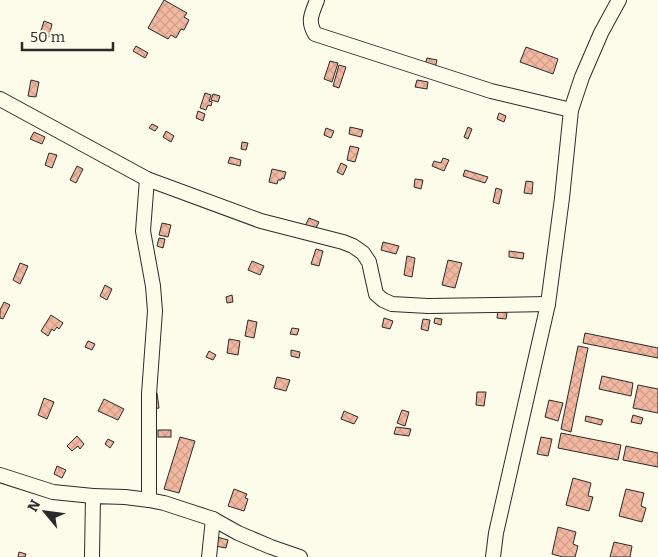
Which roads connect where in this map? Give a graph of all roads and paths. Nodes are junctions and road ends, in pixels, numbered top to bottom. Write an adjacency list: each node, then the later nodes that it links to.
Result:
1 (317, 0): 4 (street)
2 (620, 0): 4 (street)
3 (0, 100): 5 (street)
4 (570, 110): 6 (street)
5 (147, 179): 6 (street); 9 (street)
6 (548, 304): 14 (street)
7 (0, 475): 8 (street)
8 (93, 496): 9 (street); 11 (street)
9 (150, 500): 10 (street)
10 (213, 519): 12 (street); 13 (street)
11 (92, 557)
12 (210, 557)
13 (300, 557)
14 (493, 557)

